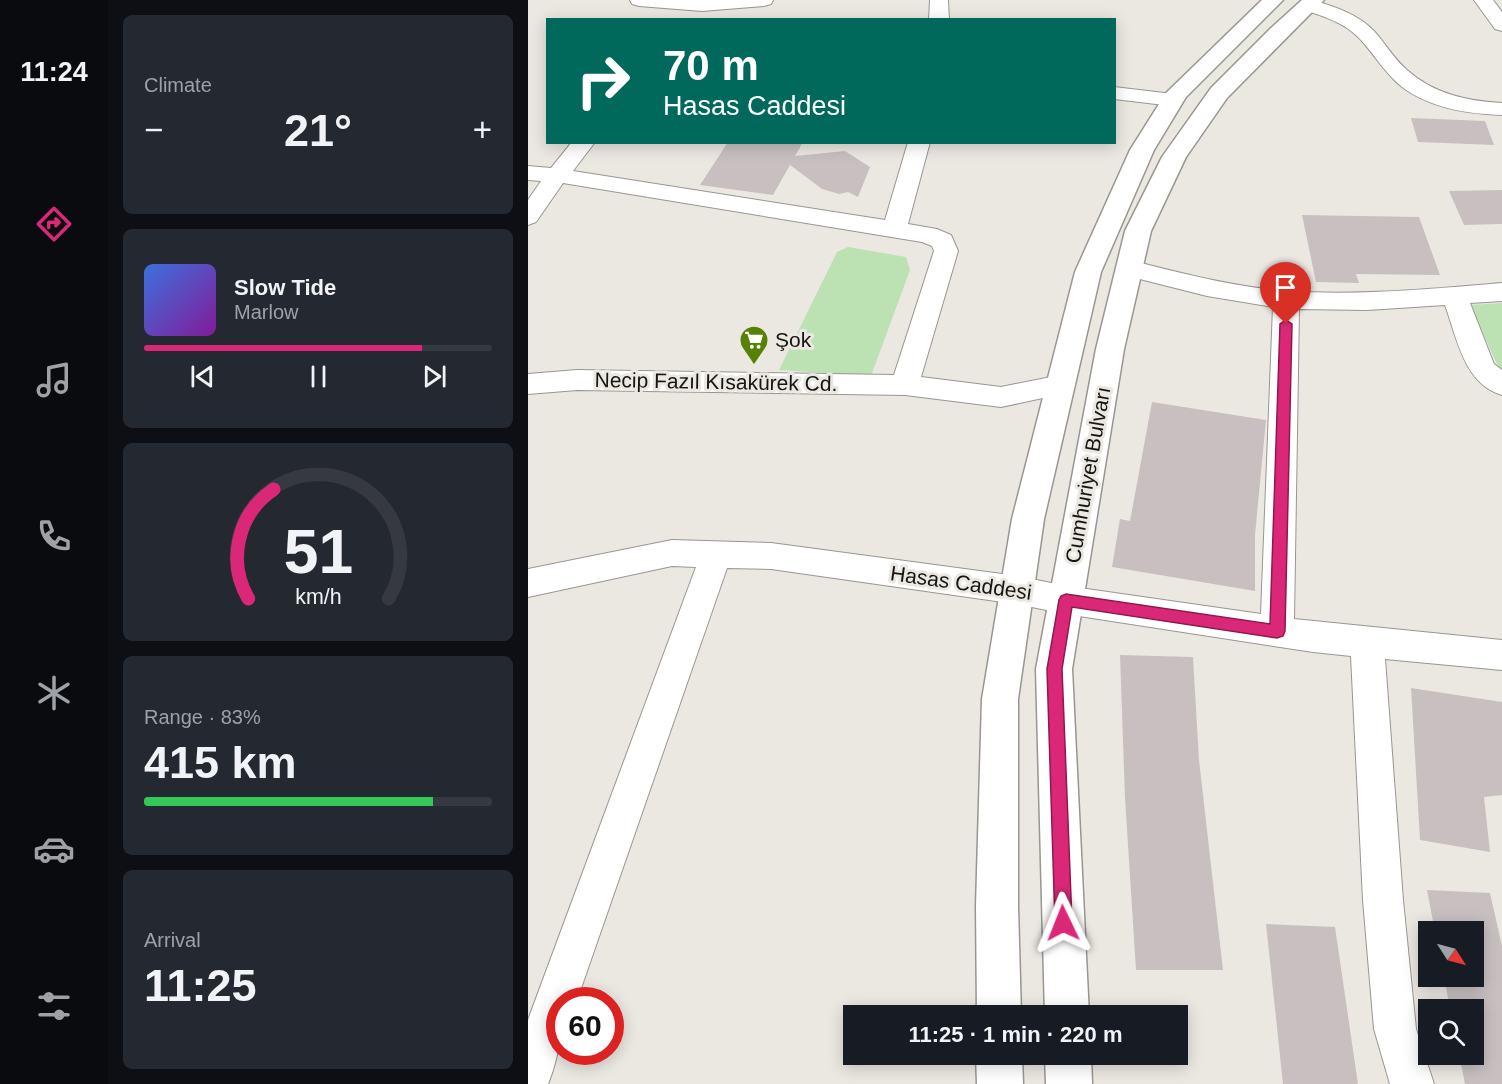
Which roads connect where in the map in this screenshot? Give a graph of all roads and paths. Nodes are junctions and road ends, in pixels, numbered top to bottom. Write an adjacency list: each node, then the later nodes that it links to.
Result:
1 (639, 0): 6 (street)
2 (764, 0): 8 (street)
3 (939, 0): 10 (street)
4 (1273, 0): 13 (main road, Cumhuriyet Bulvarı)
5 (1483, 0): 11 (street)
6 (671, 1): 8 (street)
7 (1312, 2): 14 (street); 21 (main road, Cumhuriyet Bulvarı)
8 (702, 5): 9 (street)
9 (690, 18)
10 (939, 18)
11 (1502, 25)
12 (1116, 93): 13 (street)
13 (1173, 100): 27 (main road, Cumhuriyet Bulvarı)
14 (1502, 110)
15 (582, 144): 18 (street)
16 (918, 144): 20 (street)
17 (528, 173): 18 (street)
18 (557, 175): 19 (street); 20 (street)
19 (528, 217)
20 (894, 229): 26 (street)
21 (1129, 268): 24 (street); 29 (main road, Cumhuriyet Bulvarı)
22 (1502, 292): 23 (street)
23 (1454, 296): 24 (street); 28 (street)
24 (1287, 300): 38 (street)
25 (528, 384): 26 (street, Necip Fazıl Kısakürek Cd.)
26 (905, 385): 30 (street, Necip Fazıl Kısakürek Cd.)
27 (1061, 385): 29 (main road); 30 (street); 31 (main road, Cumhuriyet Bulvarı)
28 (1502, 385)
29 (1102, 392): 32 (main road, Cumhuriyet Bulvarı)
30 (1001, 397): 31 (street)
31 (1052, 424): 32 (main road); 35 (main road, Cumhuriyet Bulvarı)
32 (1096, 425): 36 (main road, Cumhuriyet Bulvarı)
33 (716, 555): 34 (street, Hasas Caddesi); 35 (street, Hasas Caddesi); 45 (street)
34 (538, 581): 37 (street)
35 (1017, 590): 36 (street, Hasas Caddesi); 41 (main road, Cumhuriyet Bulvarı)
36 (1066, 600): 38 (street, Hasas Caddesi); 42 (main road, Cumhuriyet Bulvarı)
37 (528, 607)
38 (1277, 631): 39 (street, Hasas Caddesi)
39 (1367, 642): 40 (street, Hasas Caddesi); 48 (street)
40 (1502, 655)
41 (999, 1005)
42 (1066, 1005)
43 (999, 1065): 46 (main road)
44 (1068, 1065): 47 (main road)
45 (528, 1079)
46 (1000, 1084)
47 (1069, 1084)
48 (1412, 1084)

